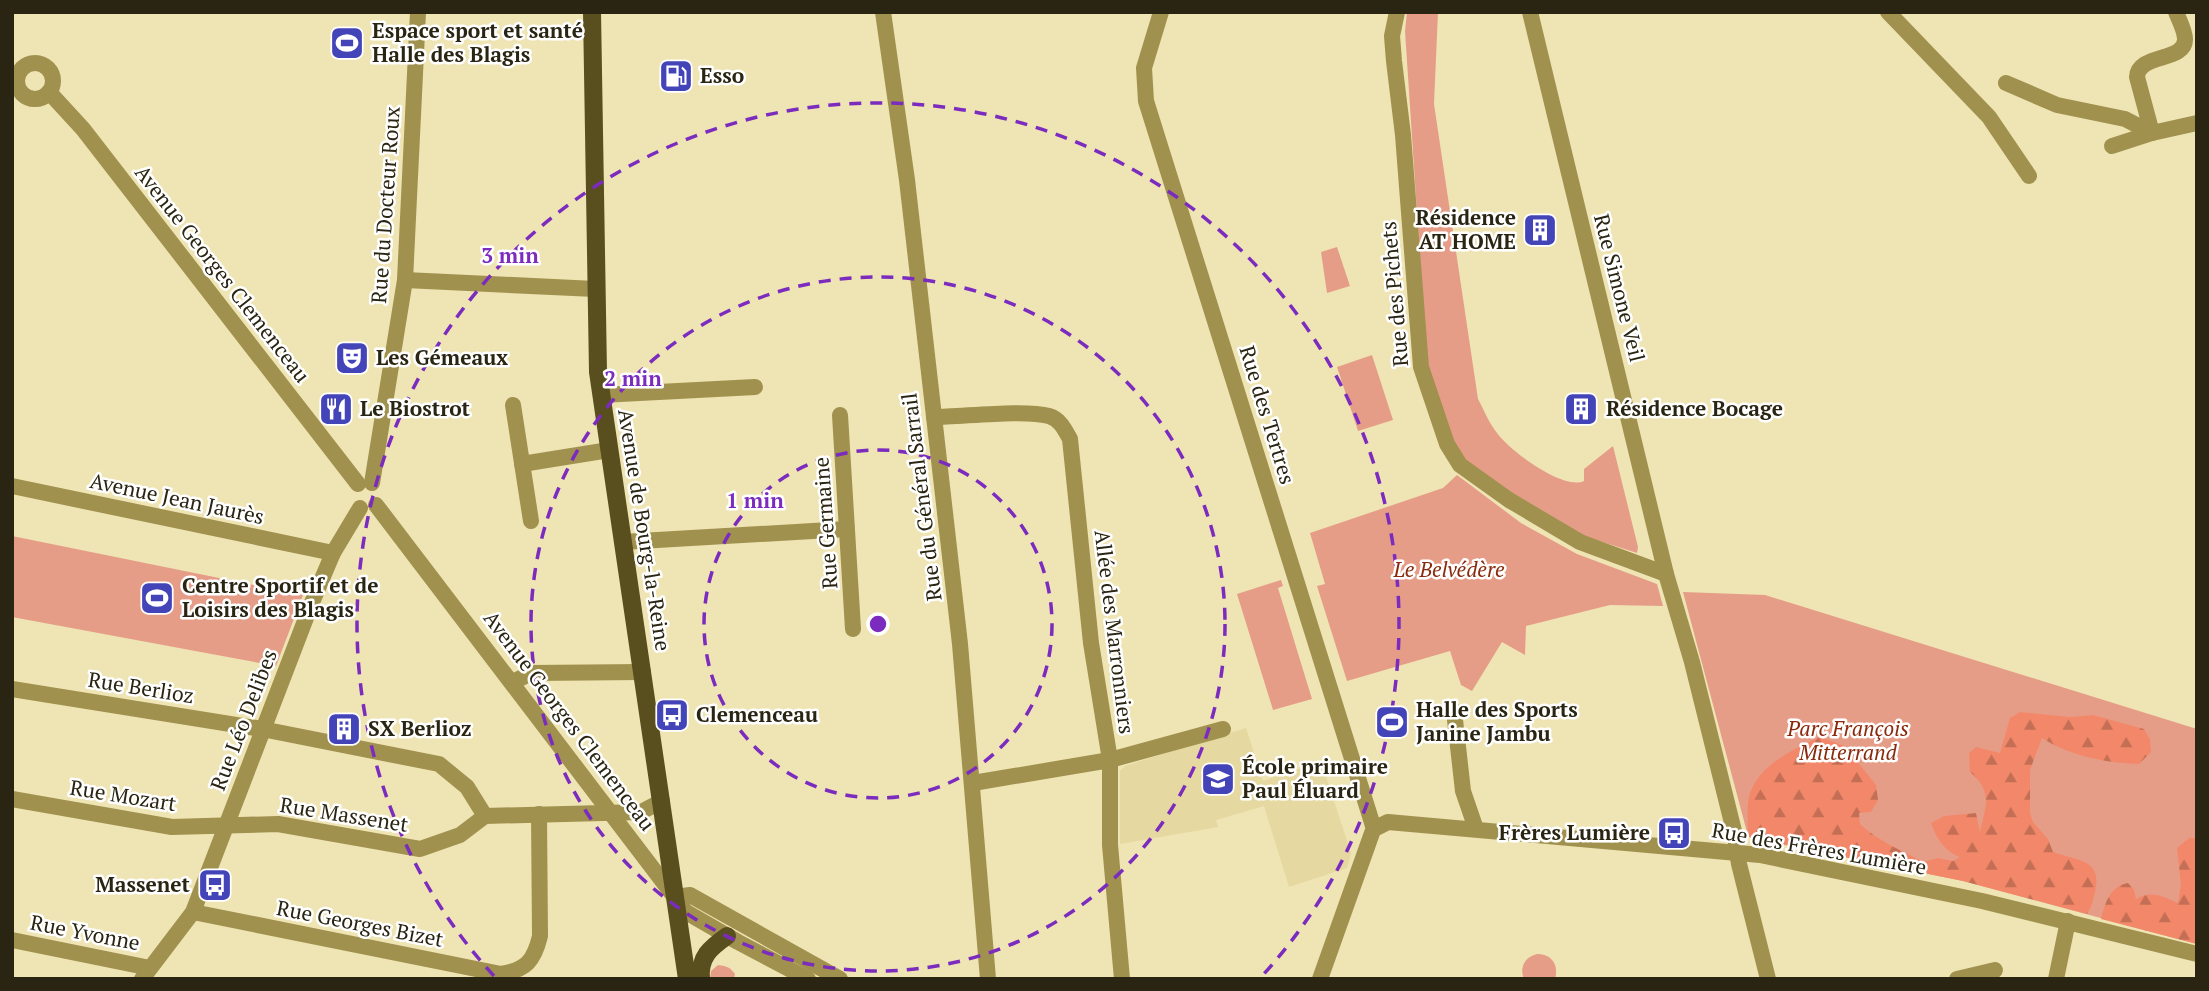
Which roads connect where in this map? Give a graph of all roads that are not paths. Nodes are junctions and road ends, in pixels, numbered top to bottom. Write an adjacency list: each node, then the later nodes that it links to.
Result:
1 (418, 12): 16 (street, Rue du Docteur Roux)
2 (592, 12): 17 (main road, Avenue de Bourg-la-Reine)
3 (883, 12): 22 (street, Rue du Général Sarrail)
4 (1161, 12): 48 (street, Rue des Tertres)
5 (1397, 12): 32 (street, Rue des Pichets)
6 (1530, 12): 32 (street, Rue Simone Veil)
7 (1888, 12): 15 (street)
8 (2176, 12): 13 (street)
9 (17, 62): 11 (street); 11 (street)
10 (2006, 83): 13 (street)
11 (49, 92): 25 (street, Avenue Georges Clemenceau)
12 (2197, 123): 13 (street)
13 (2152, 133): 14 (street)
14 (2112, 146)
15 (2029, 176)
16 (405, 280): 17 (street); 25 (street, Rue du Docteur Roux)
17 (595, 289): 19 (main road, Avenue de Bourg-la-Reine)
18 (755, 387): 19 (street)
19 (601, 395): 23 (main road, Avenue de Bourg-la-Reine)
20 (513, 405): 24 (street)
21 (840, 415): 29 (street, Rue Germaine)
22 (934, 417): 40 (street, Allée des Marronniers); 41 (street, Rue du Général Sarrail)
23 (609, 450): 24 (street); 30 (main road, Avenue de Bourg-la-Reine)
24 (522, 464): 28 (street)
25 (365, 484): 27 (street); 27 (street)
26 (12, 486): 31 (street, Avenue Jean Jaurès)
27 (368, 506): 31 (street, Rue Léo Delibes); 35 (street, Avenue Georges Clemenceau)
28 (531, 521)
29 (847, 529): 30 (street); 33 (street, Rue Germaine)
30 (623, 542): 34 (main road, Avenue de Bourg-la-Reine)
31 (332, 553): 38 (street, Rue Léo Delibes)
32 (1666, 574): 50 (street)
33 (853, 629)
34 (643, 672): 35 (street); 43 (main road, Avenue de Bourg-la-Reine)
35 (513, 682): 44 (street, Avenue Georges Clemenceau)
36 (12, 689): 38 (street, Rue Berlioz)
37 (1454, 712): 49 (street)
38 (262, 729): 46 (street, Rue Berlioz); 47 (street, Rue Léo Delibes)
39 (1223, 729): 40 (street)
40 (1110, 760): 41 (street); 64 (street, Allée des Marronniers)
41 (973, 783): 63 (street, Rue du Général Sarrail)
42 (12, 799): 47 (street, Rue Mozart)
43 (662, 800): 44 (street); 51 (main road, Avenue de Bourg-la-Reine)
44 (613, 813): 45 (street); 51 (street, Avenue Georges Clemenceau)
45 (539, 814): 46 (street); 52 (street, Rue Georges Bizet)
46 (485, 816): 47 (street, Rue Massenet)
47 (227, 825): 52 (street, Rue Léo Delibes)
48 (1374, 829): 49 (street, Rue des Frères Lumière); 65 (street)
49 (1476, 829): 50 (street, Rue des Frères Lumière)
50 (1737, 852): 53 (street, Rue des Frères Lumière); 66 (street)
51 (676, 897): 54 (street, Avenue Georges Clemenceau); 59 (main road, Avenue de Bourg-la-Reine); 62 (street)
52 (194, 912): 58 (street, Rue Léo Delibes)
53 (2068, 921): 56 (street, Rue des Frères Lumière); 68 (street)
54 (727, 936): 60 (main road); 61 (street, Avenue Georges Clemenceau)
55 (12, 940): 58 (street, Rue Yvonne)
56 (2197, 954)
57 (1995, 970): 67 (street)
58 (146, 973)
59 (687, 979)
60 (701, 979)
61 (808, 979)
62 (840, 979)
63 (988, 979)
64 (1122, 979)
65 (1320, 979)
66 (1768, 979)
67 (1957, 979)
68 (2056, 979)

